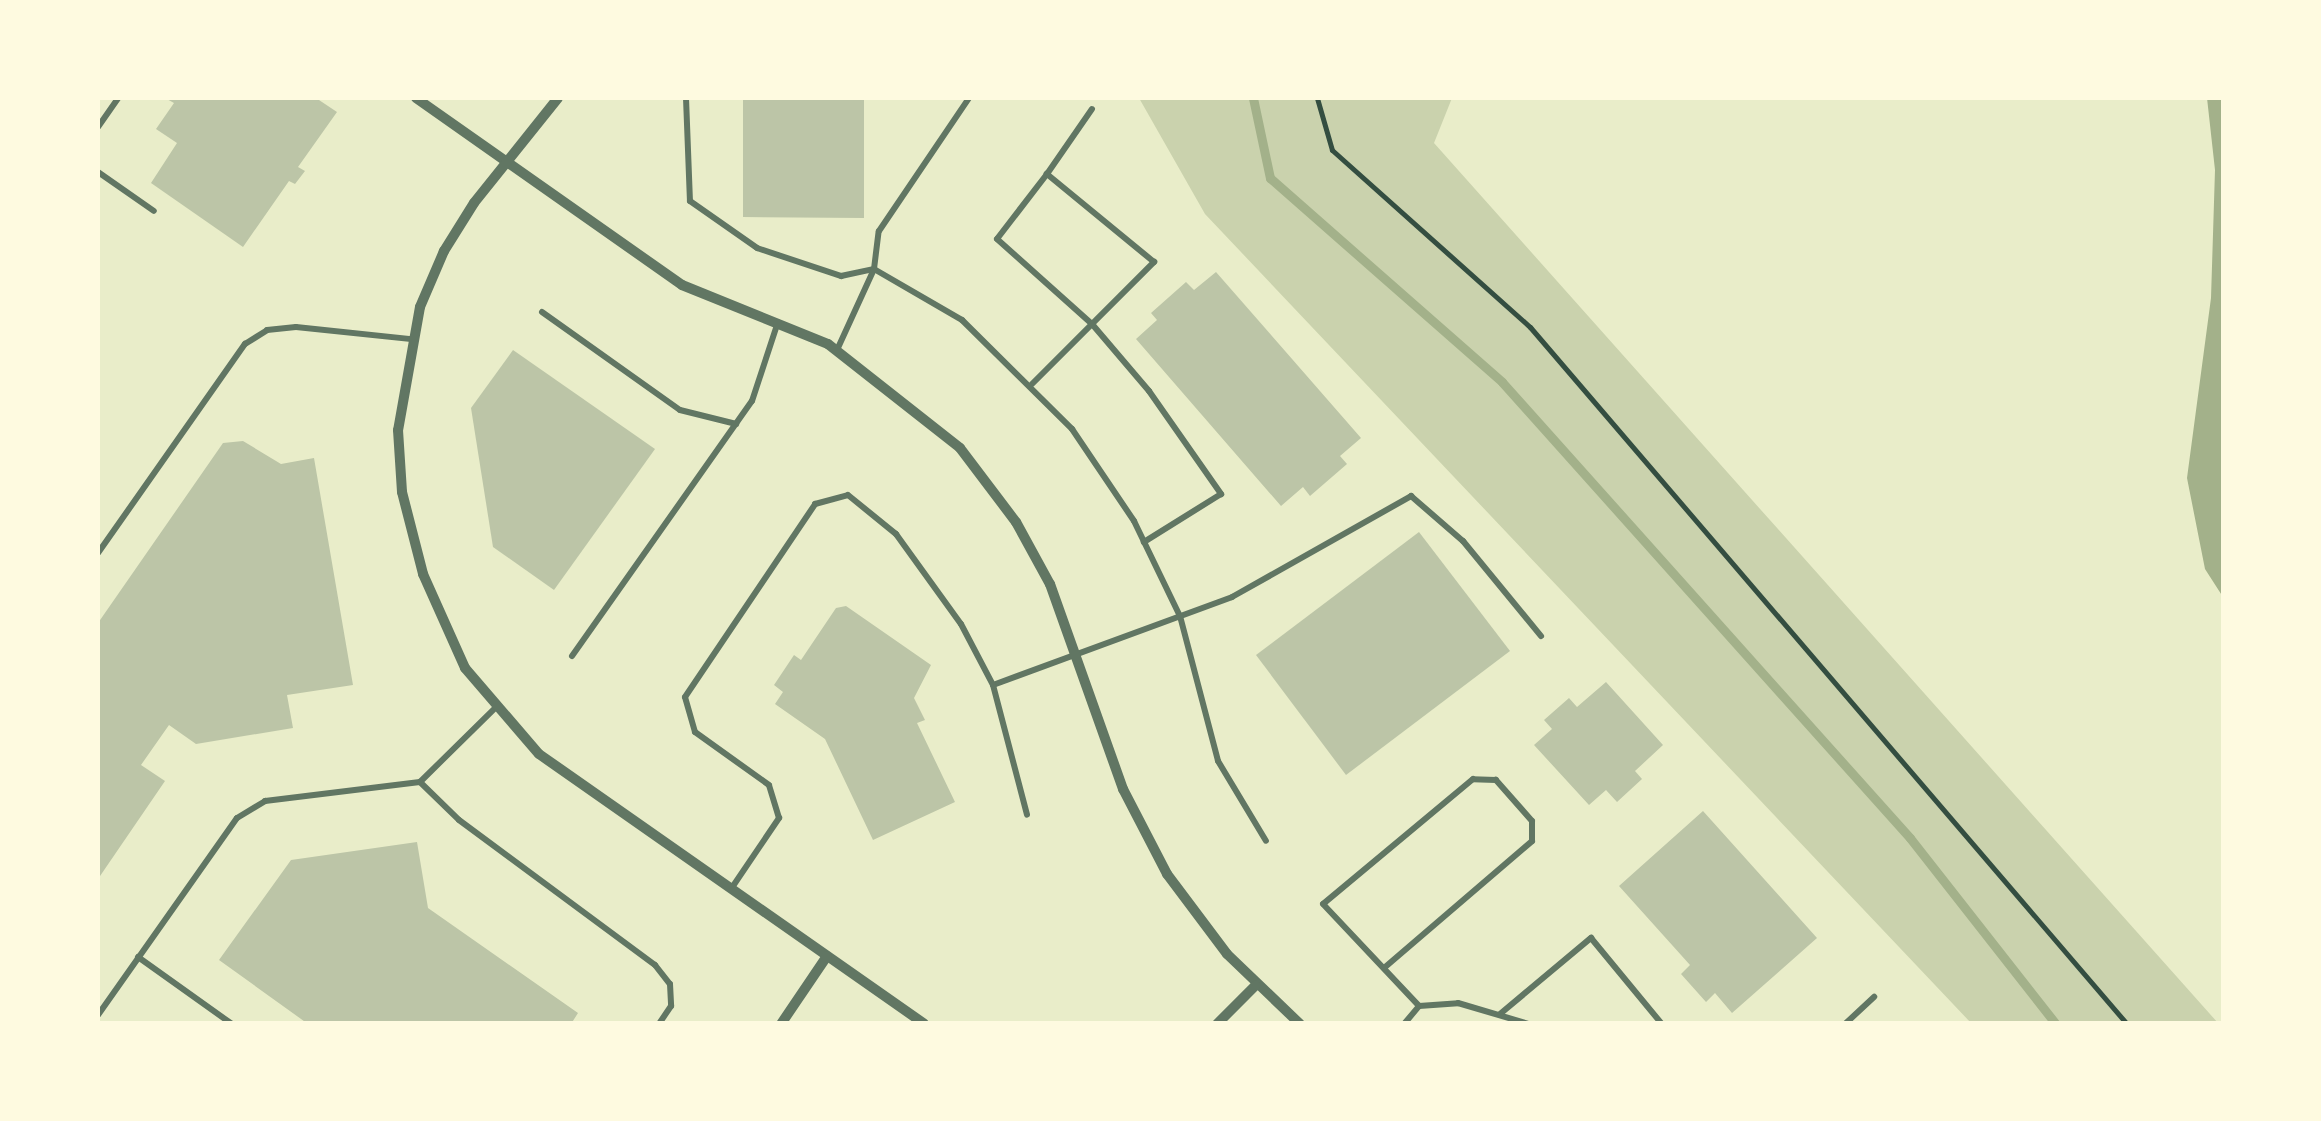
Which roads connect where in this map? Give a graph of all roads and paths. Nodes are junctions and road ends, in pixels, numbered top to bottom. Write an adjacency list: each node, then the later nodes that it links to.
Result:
1 (118, 98): 8 (lane)
2 (416, 98): 9 (street)
3 (558, 98): 9 (street)
4 (686, 98): 13 (lane)
5 (969, 98): 13 (lane)
6 (1317, 98): 51 (path)
7 (1092, 109): 11 (lane)
8 (98, 127)
9 (510, 164): 15 (street); 17 (street)
10 (98, 172): 12 (lane)
11 (1046, 174): 16 (lane); 16 (lane)
12 (154, 210)
13 (874, 270): 18 (lane); 19 (lane)
14 (542, 312): 20 (lane)
15 (778, 320): 18 (street); 20 (lane)
16 (1092, 324): 19 (lane); 21 (lane)
17 (411, 338): 22 (lane); 28 (street)
18 (837, 350): 25 (street)
19 (1032, 384): 21 (lane)
20 (736, 424): 26 (lane)
21 (1144, 542): 23 (lane)
22 (98, 553)
23 (1180, 616): 24 (lane); 25 (lane); 31 (lane)
24 (1540, 636)
25 (1079, 652): 27 (lane); 36 (street)
26 (572, 656)
27 (993, 685): 30 (lane); 32 (lane)
28 (494, 708): 29 (lane); 32 (street)
29 (420, 782): 34 (lane); 42 (lane)
30 (1027, 815)
31 (1266, 841)
32 (732, 889): 33 (street)
33 (827, 956): 43 (street); 44 (street)
34 (138, 957): 40 (lane); 41 (lane)
35 (1384, 968): 35 (lane); 38 (lane)
36 (1255, 986): 45 (street); 46 (street)
37 (1874, 997): 50 (lane)
38 (1420, 1006): 39 (lane); 47 (lane)
39 (1500, 1014): 48 (lane); 49 (lane)
40 (98, 1016)
41 (232, 1024)
42 (659, 1024)
43 (781, 1024)
44 (924, 1024)
45 (1217, 1024)
46 (1300, 1024)
47 (1404, 1024)
48 (1529, 1024)
49 (1662, 1024)
50 (1845, 1024)
51 (2127, 1024)

